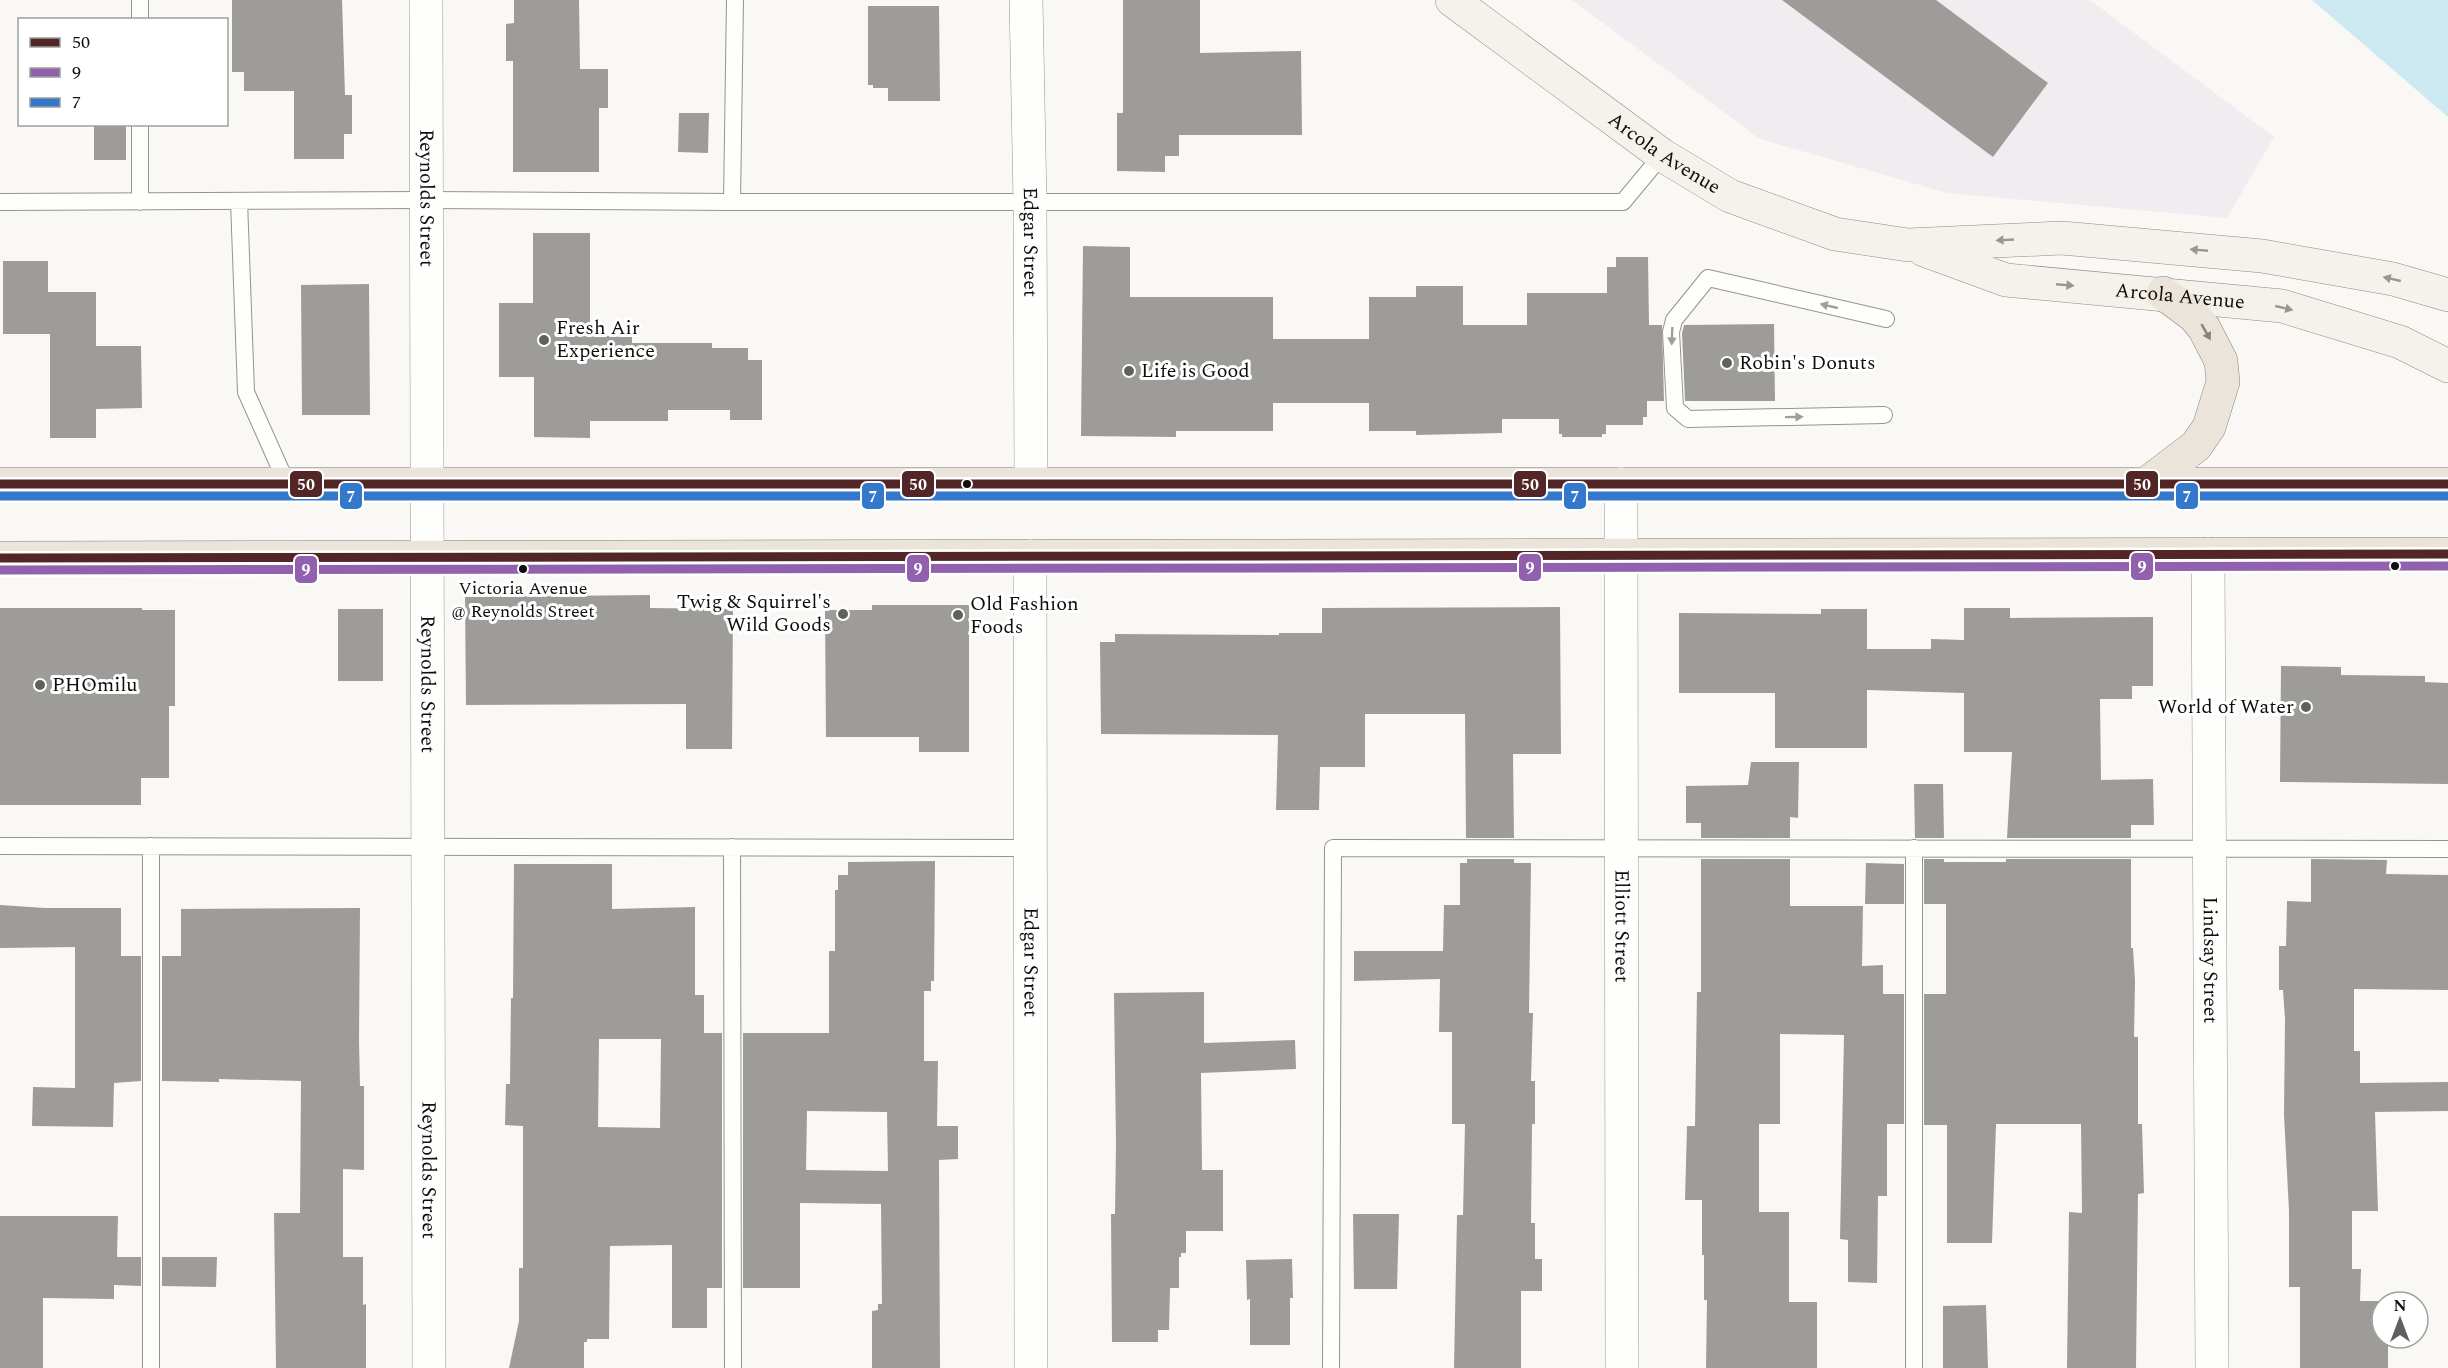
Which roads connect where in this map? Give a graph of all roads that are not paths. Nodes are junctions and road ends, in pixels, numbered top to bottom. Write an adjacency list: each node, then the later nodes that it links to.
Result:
1 (140, 0): 6 (lane)
2 (426, 0): 9 (street, Reynolds Street)
3 (735, 0): 13 (lane)
4 (1026, 0): 14 (street, Edgar Street)
5 (1452, 0): 8 (main road, Arcola Avenue)
6 (140, 18)
7 (140, 126): 12 (lane)
8 (1662, 155): 14 (lane); 15 (main road, Arcola Avenue)
9 (426, 200): 10 (lane); 13 (lane); 23 (street, Reynolds Street)
10 (239, 201): 12 (lane); 22 (lane)
11 (0, 202): 12 (lane)
12 (140, 202)
13 (732, 202): 14 (lane)
14 (1030, 202): 24 (street, Edgar Street)
15 (1908, 244): 16 (main road, Arcola Avenue, one-way to 16); 17 (main road, Arcola Avenue, one-way to 15)
16 (2163, 293): 19 (main road, Arcola Avenue, one-way to 19); 26 (main road, one-way to 26)
17 (2448, 295)
18 (1886, 319): 20 (lane, one-way to 20)
19 (2448, 366)
20 (1884, 416)
21 (0, 484): 22 (main road)
22 (287, 484): 23 (main road)
23 (427, 484): 24 (main road); 32 (street, Reynolds Street)
24 (1031, 484): 25 (main road)
25 (1621, 484): 26 (main road); 28 (street, Elliott Street)
26 (2146, 484): 27 (main road)
27 (2448, 484)
28 (1622, 554): 29 (main road); 31 (main road); 39 (street, Elliott Street)
29 (2208, 554): 30 (main road); 41 (street, Lindsay Street)
30 (2448, 554)
31 (1030, 556): 32 (main road); 38 (street, Edgar Street)
32 (427, 557): 33 (main road); 36 (street, Reynolds Street)
33 (0, 558)
34 (0, 846): 35 (lane)
35 (152, 846): 36 (lane); 43 (lane)
36 (428, 846): 37 (lane); 44 (street, Reynolds Street)
37 (732, 847): 38 (lane); 45 (lane)
38 (1031, 848): 46 (street, Edgar Street)
39 (1621, 848): 40 (lane); 47 (lane); 48 (street, Elliott Street)
40 (1914, 848): 41 (lane); 49 (lane)
41 (2211, 849): 42 (lane); 50 (street, Lindsay Street)
42 (2448, 849)
43 (151, 1368)
44 (429, 1368)
45 (733, 1368)
46 (1031, 1368)
47 (1331, 1368)
48 (1622, 1368)
49 (1914, 1368)
50 (2212, 1368)

